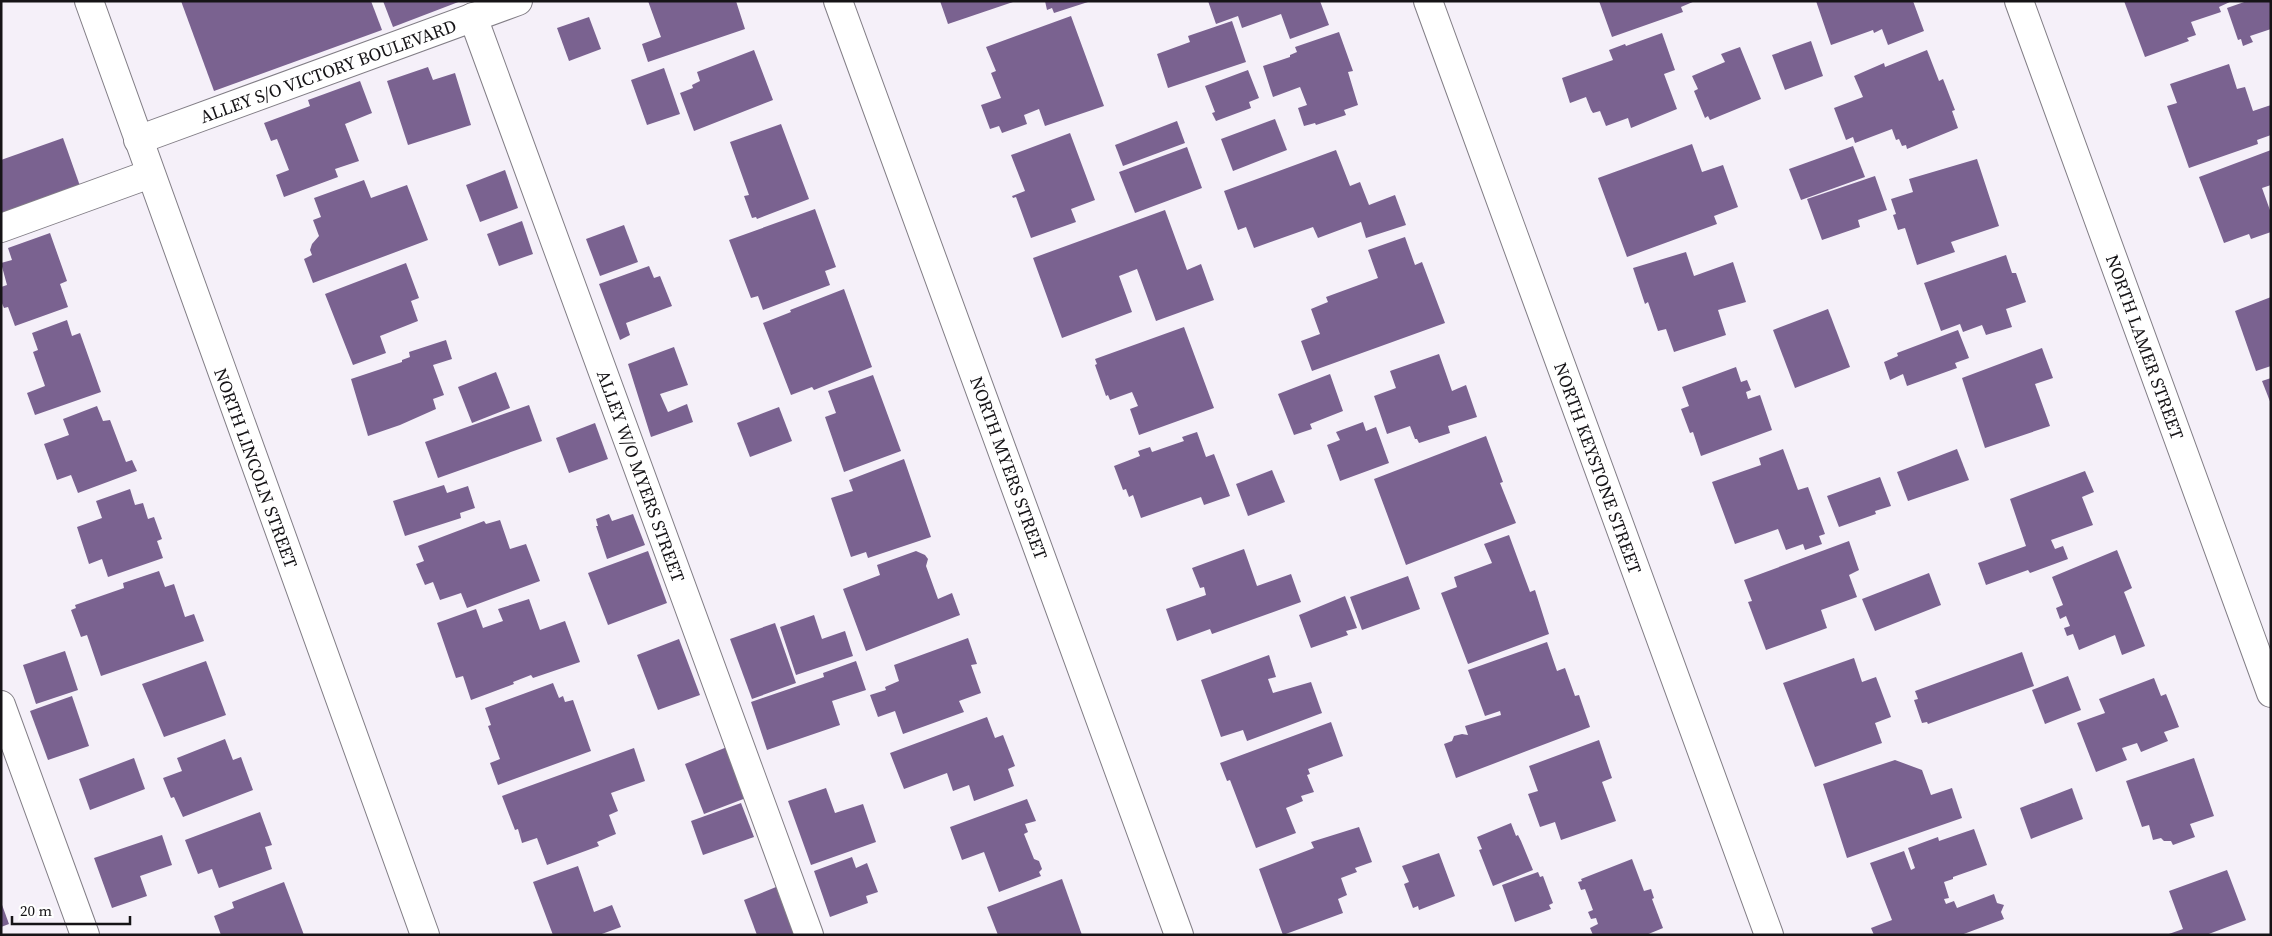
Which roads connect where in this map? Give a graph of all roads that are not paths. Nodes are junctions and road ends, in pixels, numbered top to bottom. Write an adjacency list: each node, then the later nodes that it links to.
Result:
1 (89, 1): 7 (street, NORTH LINCOLN STREET)
2 (518, 1): 6 (street, ALLEY S/O VICTORY BOULEVARD)
3 (838, 1): 15 (street, NORTH MYERS STREET)
4 (1428, 1): 16 (street, NORTH KEYSTONE STREET)
5 (2019, 1): 10 (street, NORTH LAMER STREET)
6 (473, 18): 7 (street, ALLEY S/O VICTORY BOULEVARD); 14 (street, ALLEY W/O MYERS STREET)
7 (138, 140): 8 (street, NORTH LINCOLN STREET)
8 (150, 174): 9 (street); 13 (street, NORTH LINCOLN STREET)
9 (1, 228)
10 (2271, 693)
11 (1, 705): 12 (street)
12 (85, 935)
13 (425, 935)
14 (809, 935)
15 (1179, 935)
16 (1768, 935)

